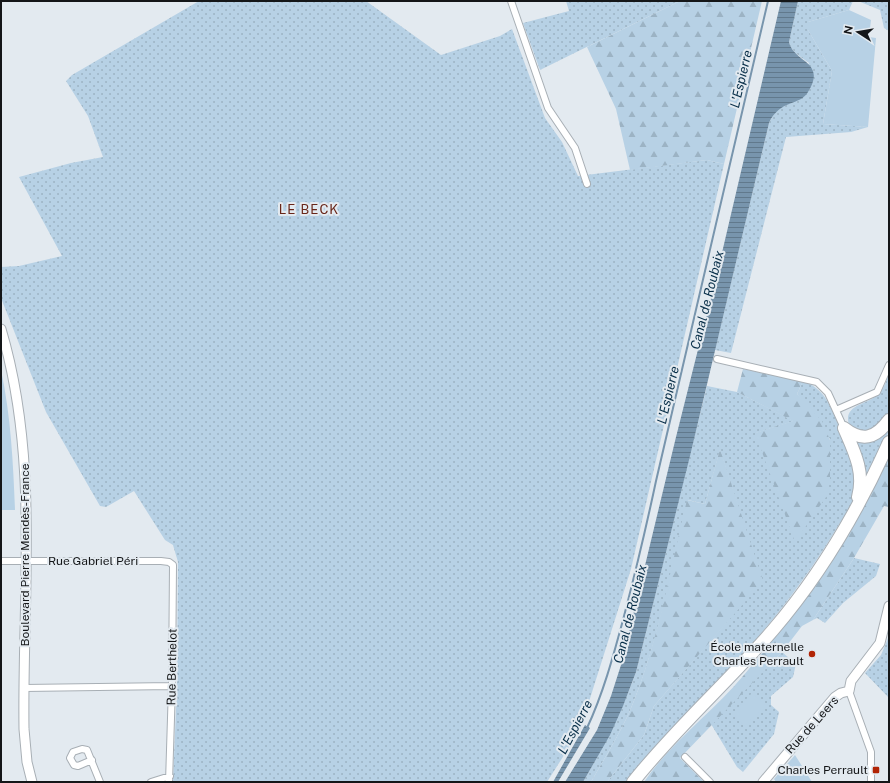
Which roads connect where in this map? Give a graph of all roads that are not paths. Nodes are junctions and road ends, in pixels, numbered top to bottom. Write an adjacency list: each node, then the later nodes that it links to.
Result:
1 (511, 1): 2 (street)
2 (587, 184)
3 (1, 329): 13 (street, Boulevard Pierre Mendès-France)
4 (717, 359): 6 (street)
5 (889, 364): 6 (street)
6 (836, 410): 8 (street)
7 (889, 420): 8 (highway)
8 (844, 428): 10 (highway)
9 (889, 442): 10 (highway)
10 (850, 520): 24 (highway)
11 (1, 561): 13 (street, Rue Gabriel Péri)
12 (161, 561): 13 (street, Rue Gabriel Péri); 15 (street, Rue Berthelot)
13 (26, 562): 16 (street, Boulevard Pierre Mendès-France)
14 (889, 606): 17 (street, Rue de Leers)
15 (172, 686): 16 (street); 20 (street, Rue Berthelot)
16 (24, 688): 21 (street, Boulevard Pierre Mendès-France)
17 (849, 691): 26 (street, Rue de Leers); 27 (street)
18 (685, 757): 25 (street)
19 (92, 760): 22 (street)
20 (170, 779): 23 (street)
21 (32, 782)
22 (100, 782)
23 (150, 782)
24 (633, 782)
25 (710, 782)
26 (763, 782)
27 (871, 782)

